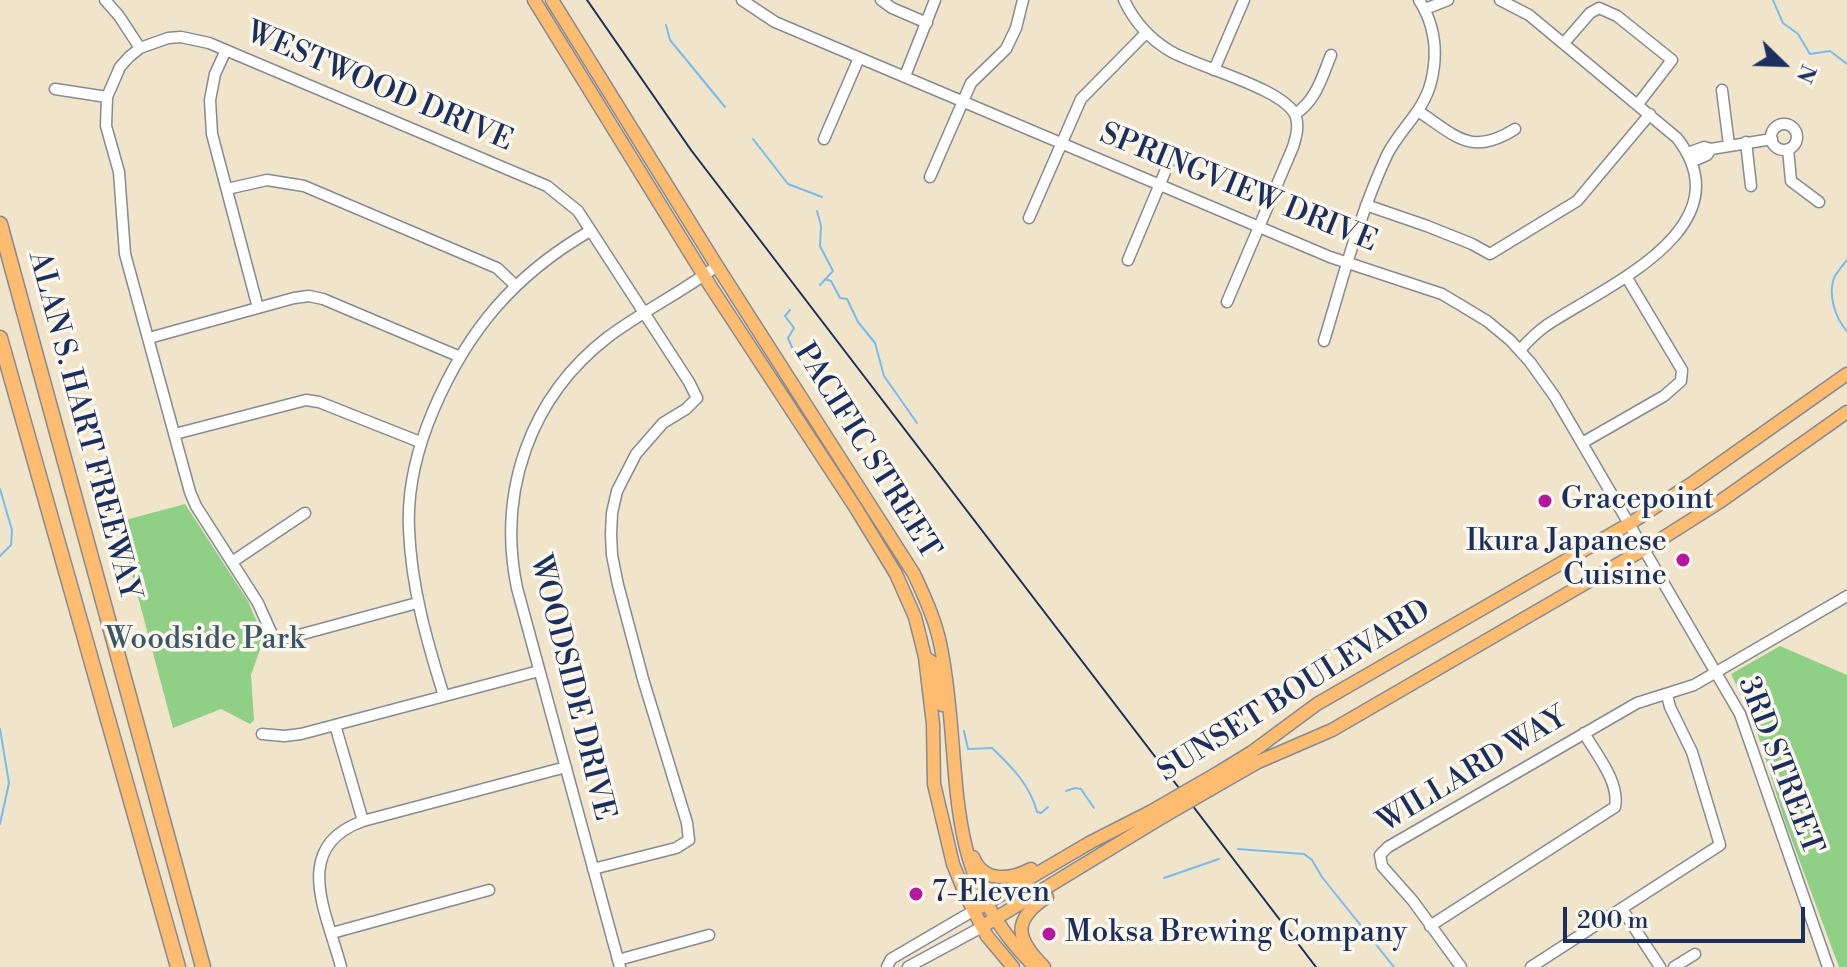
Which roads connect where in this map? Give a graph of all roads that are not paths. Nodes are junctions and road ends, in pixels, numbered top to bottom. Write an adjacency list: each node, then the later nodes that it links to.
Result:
1 (105, 0): 17 (street)
2 (534, 0): 14 (main road, PACIFIC STREET)
3 (549, 0): 14 (main road); 28 (main road, PACIFIC STREET)
4 (742, 0): 20 (street, SPRINGVIEW DRIVE)
5 (881, 0): 13 (street)
6 (935, 0): 13 (street)
7 (1023, 0): 26 (street)
8 (1124, 0): 15 (street)
9 (1244, 0): 21 (street)
10 (1448, 0): 12 (street)
11 (1500, 0): 16 (street)
12 (1422, 5): 29 (street)
13 (927, 23): 22 (street)
14 (551, 27): 33 (main road, PACIFIC STREET)
15 (1146, 33): 21 (street); 36 (street)
16 (1564, 43): 27 (street); 27 (street)
17 (140, 48): 18 (street, WESTWOOD DRIVE); 25 (street)
18 (226, 50): 46 (street); 52 (street, WESTWOOD DRIVE)
19 (1331, 55): 30 (street)
20 (859, 58): 22 (street, SPRINGVIEW DRIVE); 34 (street)
21 (1214, 70): 30 (street)
22 (905, 76): 26 (street, SPRINGVIEW DRIVE)
23 (55, 89): 25 (street)
24 (1722, 90): 38 (street)
25 (107, 97): 63 (street)
26 (962, 100): 36 (street, SPRINGVIEW DRIVE); 43 (street)
27 (1638, 104): 31 (street)
28 (617, 105): 33 (main road); 42 (main road, PACIFIC STREET)
29 (1418, 111): 32 (street); 48 (street)
30 (1295, 114): 51 (street)
31 (1650, 114): 40 (street); 48 (street)
32 (1515, 129)
33 (620, 139): 42 (main road); 56 (main road, PACIFIC STREET)
34 (824, 139)
35 (1772, 139): 37 (street); 39 (street); 39 (street)
36 (1061, 142): 44 (street, SPRINGVIEW DRIVE); 49 (street)
37 (1746, 142): 38 (street); 45 (street)
38 (1729, 145): 40 (street)
39 (1788, 149): 47 (street)
40 (1689, 158): 57 (street)
41 (1170, 160): 44 (street)
42 (655, 163): 55 (main road, PACIFIC STREET)
43 (930, 177)
44 (1160, 184): 51 (street, SPRINGVIEW DRIVE); 53 (street)
45 (1751, 186)
46 (227, 189): 58 (street); 60 (street)
47 (1819, 202)
48 (1366, 205): 54 (street)
49 (1029, 218)
50 (0, 224): 112 (highway, ALAN S. HART FREEWAY)
51 (1259, 226): 54 (street, SPRINGVIEW DRIVE); 59 (street)
52 (590, 231): 58 (street); 61 (street, WESTWOOD DRIVE)
53 (1128, 260)
54 (1348, 263): 64 (street); 65 (street, SPRINGVIEW DRIVE)
55 (717, 266): 56 (street, WOODSIDE DRIVE); 74 (main road, PACIFIC STREET)
56 (704, 276): 61 (street, WOODSIDE DRIVE); 74 (main road, PACIFIC STREET)
57 (1627, 278): 65 (street); 73 (street)
58 (515, 285): 66 (street)
59 (1227, 302)
60 (258, 308): 63 (street); 66 (street)
61 (644, 313): 84 (street, WOODSIDE DRIVE); 98 (street, WESTWOOD DRIVE)
62 (0, 338): 70 (highway, ALAN S. HART FREEWAY)
63 (149, 338): 71 (street)
64 (1324, 341)
65 (1520, 350): 73 (street, SPRINGVIEW DRIVE)
66 (458, 356): 72 (street)
67 (1847, 374): 76 (main road, SUNSET BOULEVARD)
68 (0, 376): 70 (highway)
69 (1847, 412): 77 (main road, SUNSET BOULEVARD)
70 (23, 421): 111 (highway, ALAN S. HART FREEWAY)
71 (175, 434): 72 (street); 78 (street)
72 (420, 442): 82 (street)
73 (1582, 443): 76 (street, SPRINGVIEW DRIVE)
74 (863, 506): 79 (main road, PACIFIC STREET); 80 (main road, PACIFIC STREET)
75 (305, 513): 78 (street)
76 (1629, 524): 77 (street, 3RD STREET); 93 (main road, SUNSET BOULEVARD)
77 (1644, 549): 85 (street, 3RD STREET); 93 (main road, SUNSET BOULEVARD)
78 (232, 562): 82 (street)
79 (921, 588): 80 (main road); 88 (main road, PACIFIC STREET)
80 (906, 595): 83 (main road, PACIFIC STREET)
81 (1847, 596): 85 (street, WILLARD WAY)
82 (417, 603): 87 (street)
83 (925, 657): 88 (main road); 103 (main road, PACIFIC STREET)
84 (539, 671): 87 (street); 92 (street, WOODSIDE DRIVE)
85 (1717, 672): 86 (street, WILLARD WAY); 123 (street, 3RD STREET)
86 (1667, 695): 90 (street, WILLARD WAY); 102 (street)
87 (444, 696): 89 (street)
88 (950, 712): 96 (main road, PACIFIC STREET)
89 (335, 725): 91 (street); 95 (street)
90 (1584, 733): 105 (street); 105 (street, WILLARD WAY)
91 (262, 734)
92 (566, 767): 95 (street); 98 (street, WOODSIDE DRIVE)
93 (1220, 778): 94 (main road, SUNSET BOULEVARD, bridge)
94 (1156, 815): 97 (main road, SUNSET BOULEVARD); 99 (main road, SUNSET BOULEVARD)
95 (363, 821): 107 (street)
96 (963, 840): 97 (main road); 101 (main road, PACIFIC STREET)
97 (1057, 863): 101 (main road, SUNSET BOULEVARD)
98 (593, 869): 110 (street, WOODSIDE DRIVE)
99 (1065, 878): 104 (main road, SUNSET BOULEVARD); 118 (main road)
100 (489, 890): 107 (street)
101 (985, 904): 103 (main road, SUNSET BOULEVARD); 104 (main road, PACIFIC STREET)
102 (1622, 909): 120 (street); 121 (street)
103 (973, 911): 106 (main road, PACIFIC STREET); 114 (street, SUNSET BOULEVARD)
104 (995, 919): 106 (main road, SUNSET BOULEVARD); 117 (main road, PACIFIC STREET)
105 (1430, 926): 119 (street, WILLARD WAY)
106 (982, 927): 115 (street, SUNSET BOULEVARD); 116 (main road, PACIFIC STREET)
107 (332, 933): 113 (street)
108 (709, 935): 110 (street)
109 (1695, 954): 122 (street)
110 (619, 964)
111 (178, 967)
112 (203, 967)
113 (341, 967)
114 (887, 967)
115 (908, 967)
116 (1013, 967)
117 (1035, 967)
118 (1044, 967)
119 (1461, 967)
120 (1531, 967)
121 (1660, 967)
122 (1674, 967)
123 (1828, 967)

